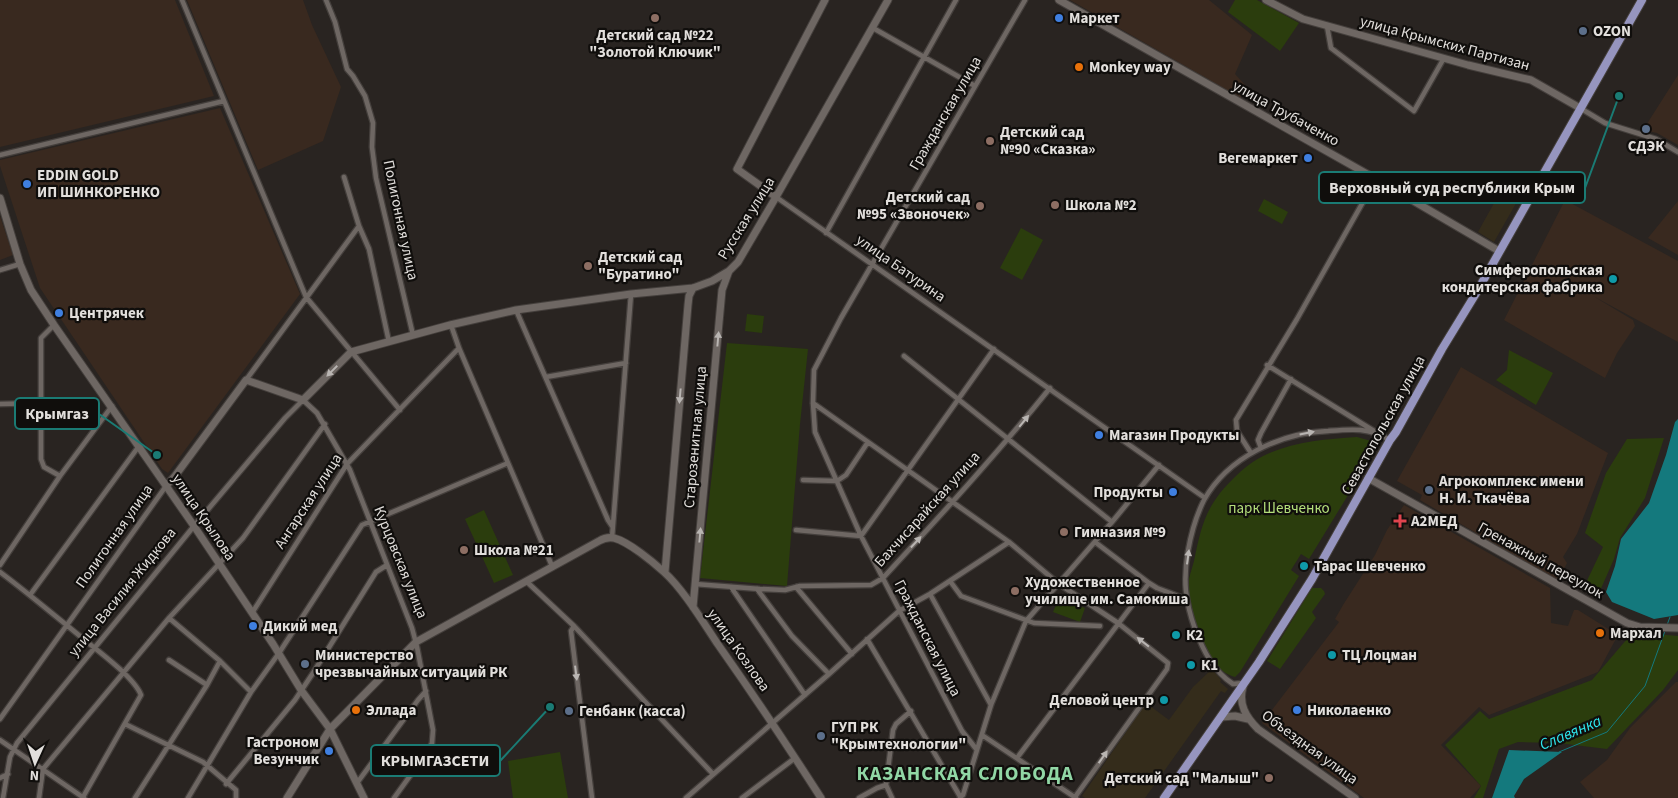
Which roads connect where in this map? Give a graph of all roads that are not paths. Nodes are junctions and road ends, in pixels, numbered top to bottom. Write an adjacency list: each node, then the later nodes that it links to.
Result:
1 (182, 0): 15 (street)
2 (326, 0): 40 (street, Полигонная улица)
3 (825, 0): 21 (main road, улица Батурина)
4 (888, 0): 11 (main road, Русская улица)
5 (956, 0): 12 (street)
6 (1024, 0): 14 (street, Гражданская улица)
7 (1059, 0): 20 (main road, улица Трубаченко)
8 (1266, 0): 10 (main road, улица Крымских Партизан)
9 (1642, 0): 16 (main road, Севастопольская улица)
10 (1327, 26): 13 (main road, улица Крымских Партизан); 13 (street)
11 (872, 28): 12 (street); 21 (main road, Русская улица)
12 (924, 56): 14 (street); 24 (street)
13 (1444, 58): 16 (main road, улица Крымских Партизан)
14 (975, 86): 27 (street, Гражданская улица)
15 (224, 101): 18 (street); 36 (street)
16 (1580, 108): 17 (street); 25 (main road, Севастопольская улица)
17 (1678, 152)
18 (0, 154)
19 (344, 177): 23 (street)
20 (1376, 179): 25 (main road, улица Трубаченко); 47 (street)
21 (776, 197): 24 (street, улица Батурина); 29 (main road, Русская улица)
22 (0, 198): 26 (main road, улица Крылова)
23 (360, 226): 36 (street, Полигонная улица); 41 (street)
24 (826, 233): 27 (street, улица Батурина)
25 (1499, 251): 62 (main road, Севастопольская улица)
26 (20, 264): 28 (street); 38 (main road, улица Крылова)
27 (872, 265): 43 (street, улица Батурина); 54 (street, Гражданская улица)
28 (0, 270)
29 (729, 271): 30 (main road, Русская улица); 33 (main road, Старозенитная улица)
30 (712, 281): 31 (main road, Русская улица); 33 (main road)
31 (693, 288): 32 (main road); 35 (main road)
32 (682, 289): 34 (main road); 35 (main road)
33 (722, 290): 97 (main road, Старозенитная улица, one-way to 33)
34 (631, 294): 37 (main road); 46 (street)
35 (689, 296): 92 (main road, one-way to 92)
36 (306, 297): 44 (street); 50 (street, Полигонная улица)
37 (516, 310): 39 (main road); 48 (street)
38 (54, 325): 55 (street); 57 (main road, улица Крылова)
39 (451, 325): 40 (main road); 42 (street)
40 (413, 335): 41 (main road)
41 (389, 342): 44 (main road, улица Василия Жидкова)
42 (459, 348): 58 (street, Ангарская улица); 67 (street)
43 (994, 349): 51 (street, улица Батурина); 52 (street)
44 (352, 352): 53 (main road, улица Василия Жидкова, one-way to 53); 58 (street)
45 (904, 356): 52 (street)
46 (626, 363): 48 (street); 81 (street)
47 (1268, 365): 49 (street); 66 (street)
48 (546, 377): 81 (street)
49 (1290, 379): 60 (street); 65 (street)
50 (246, 380): 53 (main road, Курцовская улица); 75 (main road, Полигонная улица)
51 (1050, 388): 61 (street, Бахчисарайская улица, one-way to 51); 69 (street, улица Батурина)
52 (960, 399): 61 (street); 70 (street)
53 (303, 400): 59 (street, Курцовская улица); 80 (street, улица Василия Жидкова)
54 (813, 402): 63 (street); 74 (street, Гражданская улица)
55 (42, 403): 56 (street); 71 (street)
56 (0, 404)
57 (112, 406): 64 (main road, улица Крылова); 71 (street)
58 (400, 410): 68 (street, Ангарская улица)
59 (324, 424): 68 (street, Курцовская улица); 87 (street)
60 (1378, 433): 62 (street); 65 (street, one-way to 60)
61 (1009, 438): 77 (street, Бахчисарайская улица); 79 (street)
62 (1390, 440): 72 (main road, Севастопольская улица)
63 (868, 442): 70 (street); 74 (street)
64 (139, 446): 75 (main road, улица Крылова); 104 (street)
65 (1261, 448): 66 (street)
66 (1251, 453): 76 (street)
67 (508, 463): 78 (street); 90 (street)
68 (347, 464): 78 (street, Курцовская улица); 108 (street, Ангарская улица)
69 (1159, 465): 76 (street, улица Батурина); 79 (street)
70 (908, 470): 77 (street); 83 (street)
71 (60, 476): 89 (street)
72 (1368, 478): 115 (main road, Гренажный переулок); 125 (main road, Севастопольская улица)
73 (802, 480): 74 (street)
74 (837, 482): 83 (street, Гражданская улица)
75 (166, 486): 80 (main road, улица Крылова); 112 (street, Полигонная улица)
76 (1206, 498): 105 (street, one-way to 76)
77 (953, 502): 85 (street); 93 (street, Бахчисарайская улица, one-way to 77)
78 (369, 522): 88 (street, Курцовская улица); 119 (street)
79 (1112, 522): 86 (street)
80 (194, 526): 87 (main road, улица Крылова); 118 (street, улица Василия Жидкова)
81 (612, 526): 84 (street)
82 (796, 530): 83 (street)
83 (861, 536): 93 (street, Гражданская улица)
84 (612, 538): 90 (main road); 92 (main road, улица Козлова)
85 (1009, 542): 95 (street); 98 (street)
86 (1096, 542): 96 (street); 98 (street)
87 (219, 564): 108 (main road, улица Крылова); 109 (street)
88 (387, 564): 117 (street, Курцовская улица); 127 (street)
89 (0, 565)
90 (552, 566): 94 (main road)
91 (0, 572): 104 (street)
92 (664, 572): 99 (main road, улица Козлова)
93 (883, 578): 101 (street, Бахчисарайская улица); 107 (street, Гражданская улица)
94 (525, 581): 113 (street); 117 (main road)
95 (950, 581): 103 (street); 110 (street)
96 (1149, 583): 105 (street); 111 (street)
97 (694, 584): 99 (main road, Бахчисарайская улица); 100 (street, Бахчисарайская улица); 106 (main road, Старозенитная улица)
98 (1059, 584): 110 (street); 111 (street)
99 (677, 587): 106 (main road, улица Козлова)
100 (731, 587): 102 (street, Бахчисарайская улица); 130 (street)
101 (796, 587): 102 (street, Бахчисарайская улица); 120 (street)
102 (757, 589): 124 (street)
103 (930, 594): 107 (street); 131 (street)
104 (30, 595): 112 (street)
105 (1186, 598): 125 (street)
106 (692, 607): 136 (main road, улица Козлова)
107 (899, 610): 116 (street); 143 (street, Гражданская улица)
108 (252, 613): 119 (main road, улица Крылова)
109 (169, 618): 122 (street); 123 (street)
110 (1026, 621): 114 (street); 131 (street)
111 (1118, 623): 145 (street); 170 (street, one-way to 111)
112 (67, 626): 118 (street); 134 (street, Полигонная улица)
113 (574, 626): 149 (street); 164 (street, one-way to 164)
114 (1100, 626)
115 (1678, 628)
116 (867, 639): 120 (street); 132 (street)
117 (416, 642): 128 (street, Курцовская улица); 138 (main road)
118 (93, 648): 123 (street); 142 (street, улица Василия Жидкова)
119 (279, 653): 127 (main road, улица Крылова); 129 (street)
120 (852, 654): 124 (street)
121 (169, 660): 126 (street)
122 (220, 661): 126 (street); 129 (street)
123 (124, 673): 137 (street); 147 (street)
124 (829, 674): 130 (street)
125 (1244, 682): 133 (main road, Севастопольская улица); 135 (main road, Объездная улица)
126 (207, 685): 141 (street)
127 (301, 690): 138 (main road, улица Крылова); 152 (street)
128 (426, 691): 151 (street); 163 (street, Курцовская улица)
129 (251, 692): 146 (street)
130 (805, 695): 136 (street)
131 (991, 705): 139 (street)
132 (911, 711): 153 (street); 154 (street)
133 (1222, 717): 135 (main road, Объездная улица); 171 (main road, Севастопольская улица)
134 (0, 719)
135 (1248, 719): 172 (main road, Объездная улица)
136 (772, 722): 144 (main road, улица Козлова); 149 (street)
137 (125, 724): 141 (street); 157 (street)
138 (330, 729): 151 (main road, улица Крылова); 161 (main road)
139 (982, 735): 143 (street); 145 (street)
140 (0, 740): 142 (street)
141 (169, 745): 146 (street); 158 (street)
142 (13, 750): 147 (street); 148 (street)
143 (977, 750): 154 (street)
144 (795, 758): 166 (street); 167 (main road, улица Козлова)
145 (1018, 758): 170 (street)
146 (207, 766): 152 (street); 159 (street)
147 (43, 769): 156 (street); 157 (street)
148 (8, 774): 150 (street); 155 (street)
149 (713, 774): 165 (street)
150 (0, 778)
151 (357, 783): 162 (main road, улица Крылова)
152 (226, 784): 160 (street)
153 (886, 785): 168 (street); 169 (street)
154 (961, 797)
155 (3, 798)
156 (39, 798)
157 (83, 798)
158 (135, 798)
159 (188, 798)
160 (236, 798)
161 (287, 798)
162 (364, 798)
163 (394, 798)
164 (592, 798)
165 (686, 798)
166 (742, 798)
167 (821, 798)
168 (859, 798)
169 (892, 798)
170 (1076, 798)
171 (1164, 798)
172 (1355, 798)

